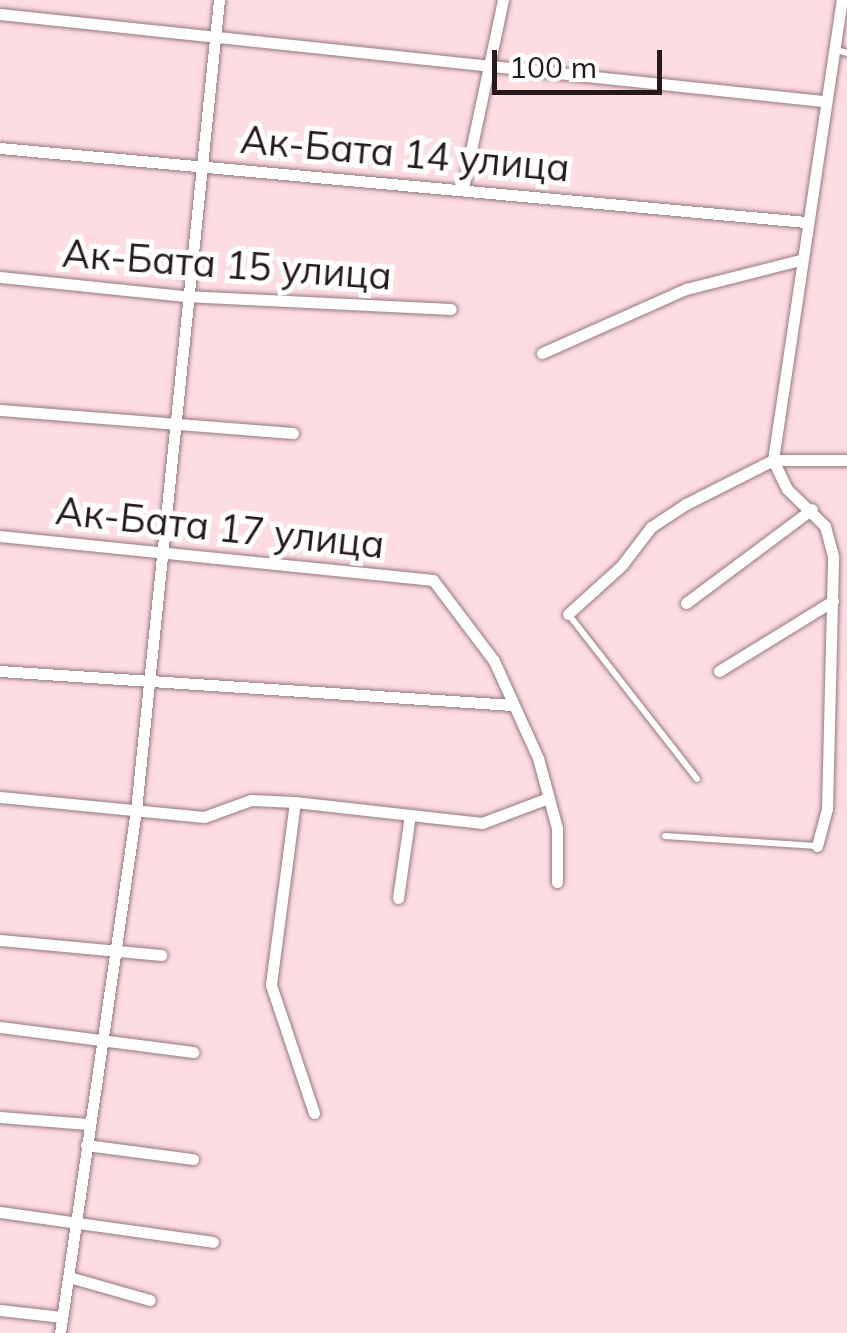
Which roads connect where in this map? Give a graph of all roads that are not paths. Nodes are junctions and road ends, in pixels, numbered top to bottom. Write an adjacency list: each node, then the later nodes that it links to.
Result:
1 (219, 0): 5 (street)
2 (503, 0): 8 (street)
3 (842, 0): 6 (street)
4 (0, 14): 5 (street)
5 (214, 35): 8 (street); 11 (street)
6 (832, 49): 7 (lane); 9 (street)
7 (847, 52)
8 (488, 63): 9 (street); 12 (street)
9 (822, 101): 13 (street)
10 (0, 148): 11 (street, Ак-Бата 14 улица)
11 (202, 167): 12 (street, Ак-Бата 14 улица); 16 (street)
12 (462, 188): 13 (street, Ак-Бата 14 улица)
13 (805, 222): 14 (street)
14 (800, 260): 18 (street); 22 (street)
15 (0, 277): 16 (street, Ак-Бата 15 улица)
16 (185, 296): 17 (street, Ак-Бата 15 улица); 20 (street)
17 (451, 309)
18 (542, 352)
19 (0, 410): 20 (street)
20 (172, 426): 21 (street); 26 (street)
21 (293, 433)
22 (773, 460): 23 (street); 24 (street); 31 (street)
23 (847, 460)
24 (812, 509): 27 (street); 30 (street)
25 (0, 536): 26 (street, Ак-Бата 17 улица)
26 (163, 550): 35 (street); 36 (street, Ак-Бата 17 улица)
27 (833, 556): 28 (street); 29 (street)
28 (847, 556)
29 (834, 601): 32 (street); 34 (street)
30 (686, 603)
31 (568, 614): 37 (lane)
32 (841, 661): 44 (street)
33 (0, 670): 35 (street)
34 (719, 671)
35 (148, 685): 36 (street); 41 (street)
36 (512, 705): 39 (street)
37 (697, 779)
38 (0, 798): 41 (street)
39 (548, 798): 42 (street); 45 (street)
40 (296, 802): 41 (street); 42 (street); 53 (street)
41 (136, 810): 48 (street)
42 (410, 814): 46 (street)
43 (666, 836): 44 (lane)
44 (816, 846)
45 (557, 882)
46 (398, 898)
47 (0, 940): 48 (street)
48 (112, 949): 49 (street); 51 (street)
49 (160, 955)
50 (0, 1027): 51 (street)
51 (100, 1035): 52 (street); 55 (street)
52 (193, 1052)
53 (314, 1113)
54 (0, 1116): 55 (street)
55 (88, 1124): 56 (street)
56 (86, 1145): 57 (street); 59 (street)
57 (194, 1159)
58 (0, 1212): 59 (street)
59 (79, 1218): 60 (street); 61 (street)
60 (213, 1242)
61 (69, 1277): 62 (street); 64 (street)
62 (150, 1300)
63 (0, 1310): 64 (street)
64 (62, 1317): 65 (street)
65 (60, 1333)

